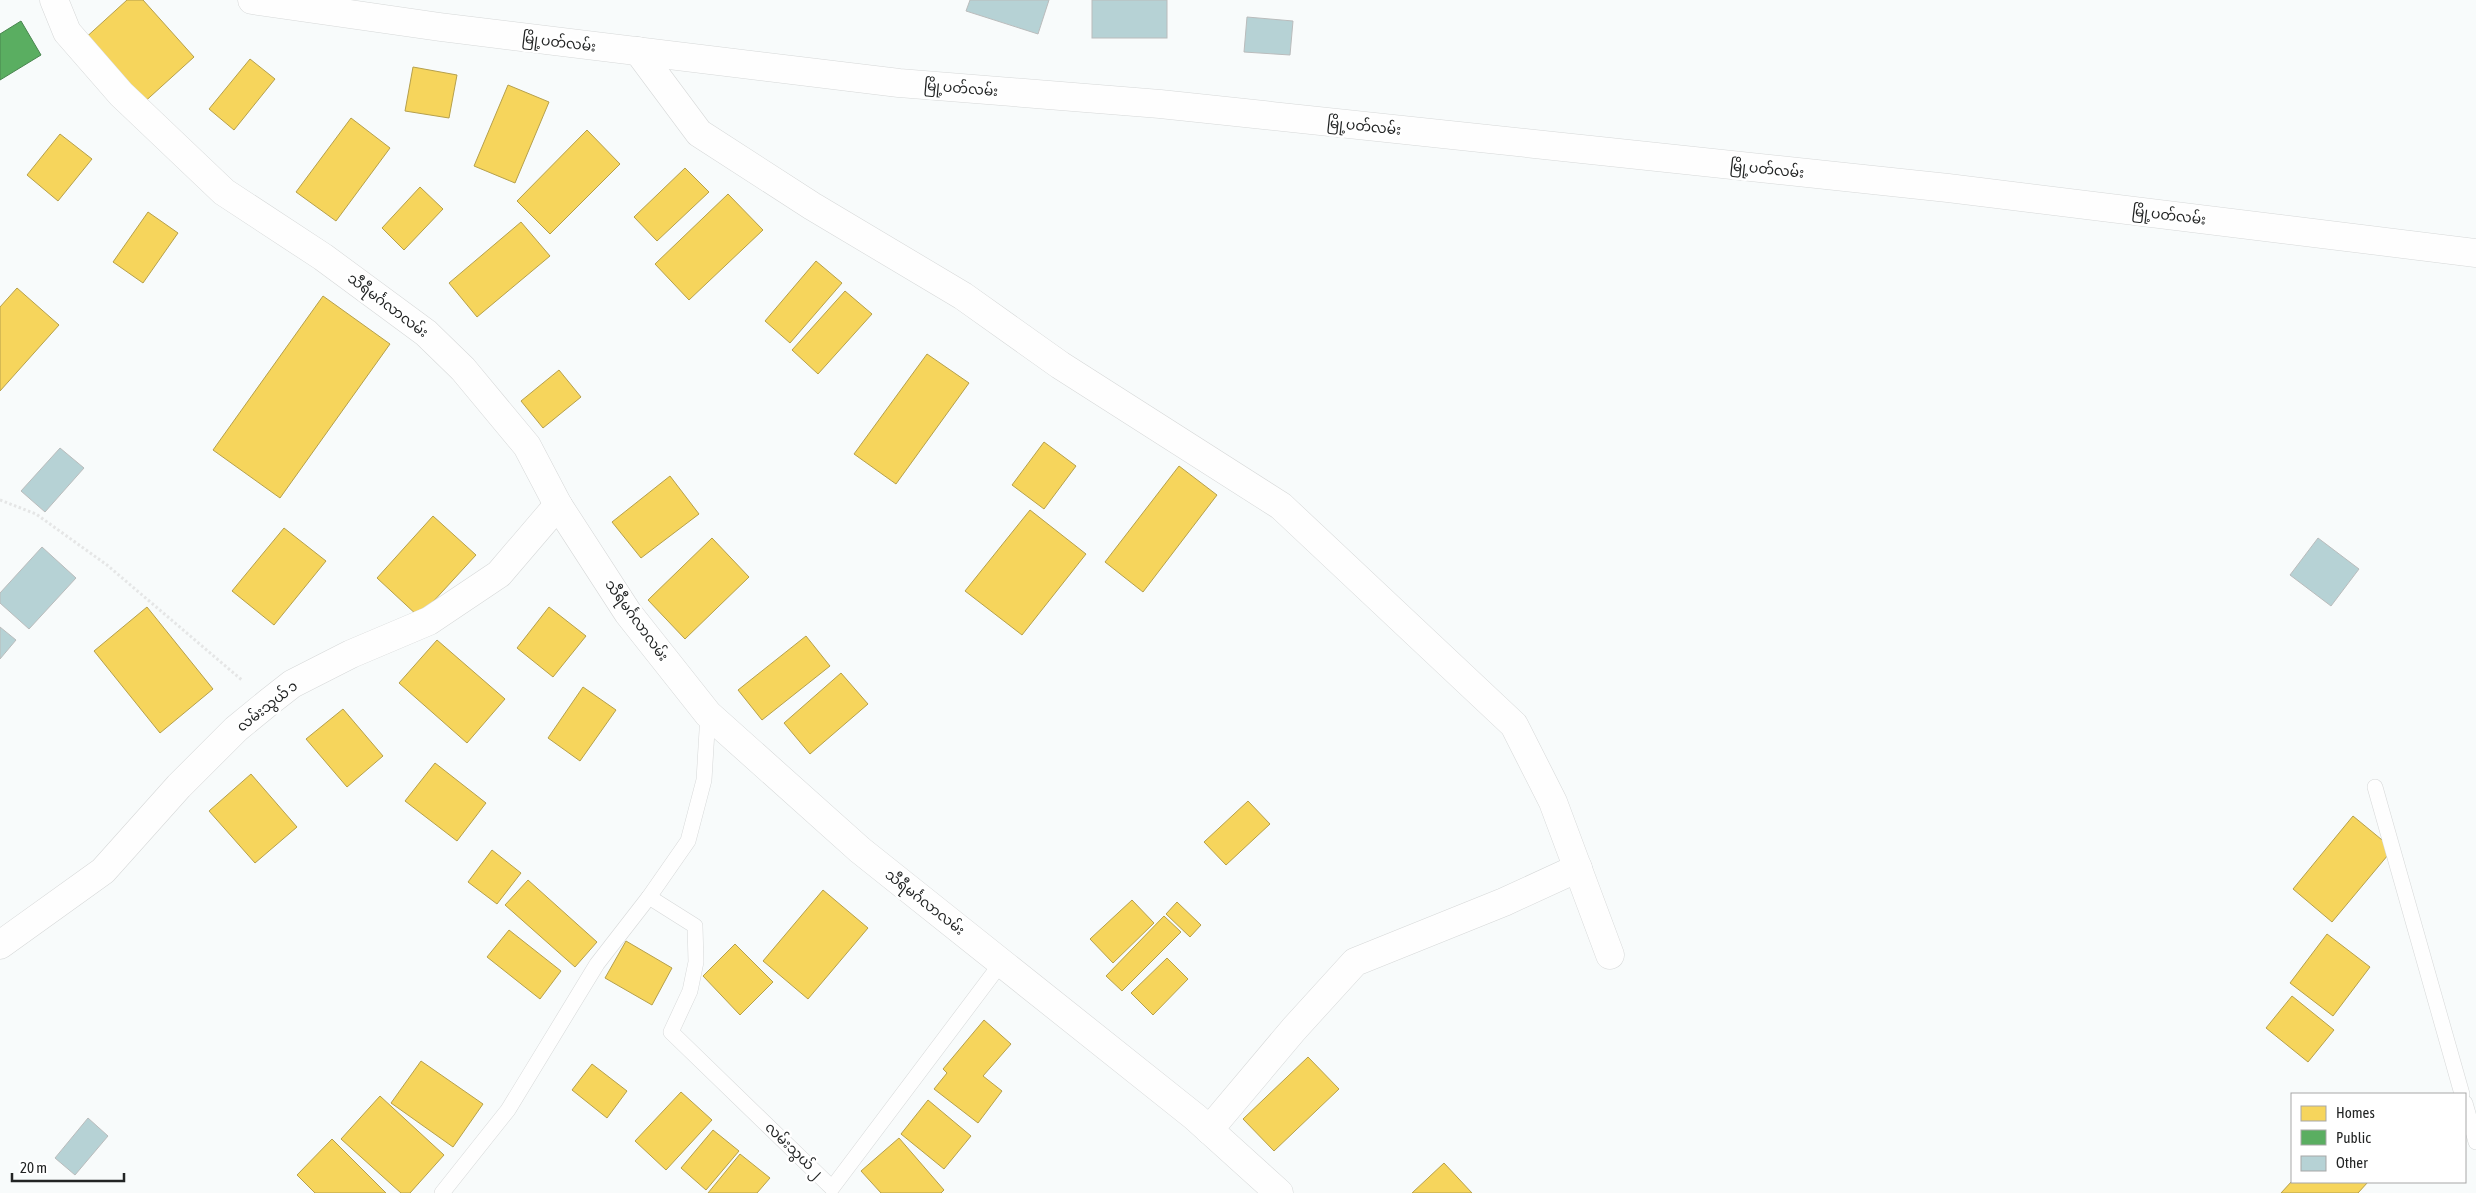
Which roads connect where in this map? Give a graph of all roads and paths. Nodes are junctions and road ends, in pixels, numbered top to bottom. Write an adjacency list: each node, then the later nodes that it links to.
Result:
1 (54, 0): 6 (main road, သီရီမင်္ဂလာလမ်း)
2 (252, 0): 3 (main road, မြို့ပတ်လမ်း)
3 (638, 51): 4 (main road, မြို့ပတ်လမ်း); 10 (main road)
4 (2476, 253)
5 (0, 500): 7 (path)
6 (558, 505): 7 (main road, လမ်းသွယ် ၁); 8 (main road, သီရီမင်္ဂလာလမ်း)
7 (269, 702): 12 (main road, လမ်းသွယ် ၁)
8 (708, 714): 11 (lane); 14 (main road, သီရီမင်္ဂလာလမ်း)
9 (2375, 787): 15 (lane)
10 (1578, 868): 13 (main road); 17 (main road)
11 (649, 897): 14 (lane, လမ်းသွယ် ၂); 19 (lane)
12 (0, 945)
13 (1610, 955)
14 (1002, 962): 17 (main road, သီရီမင်္ဂလာလမ်း)
15 (2462, 1093)
16 (2466, 1107): 18 (lane)
17 (1209, 1130): 20 (main road, သီရီမင်္ဂလာလမ်း)
18 (2476, 1142)
19 (442, 1193)
20 (1279, 1193)

